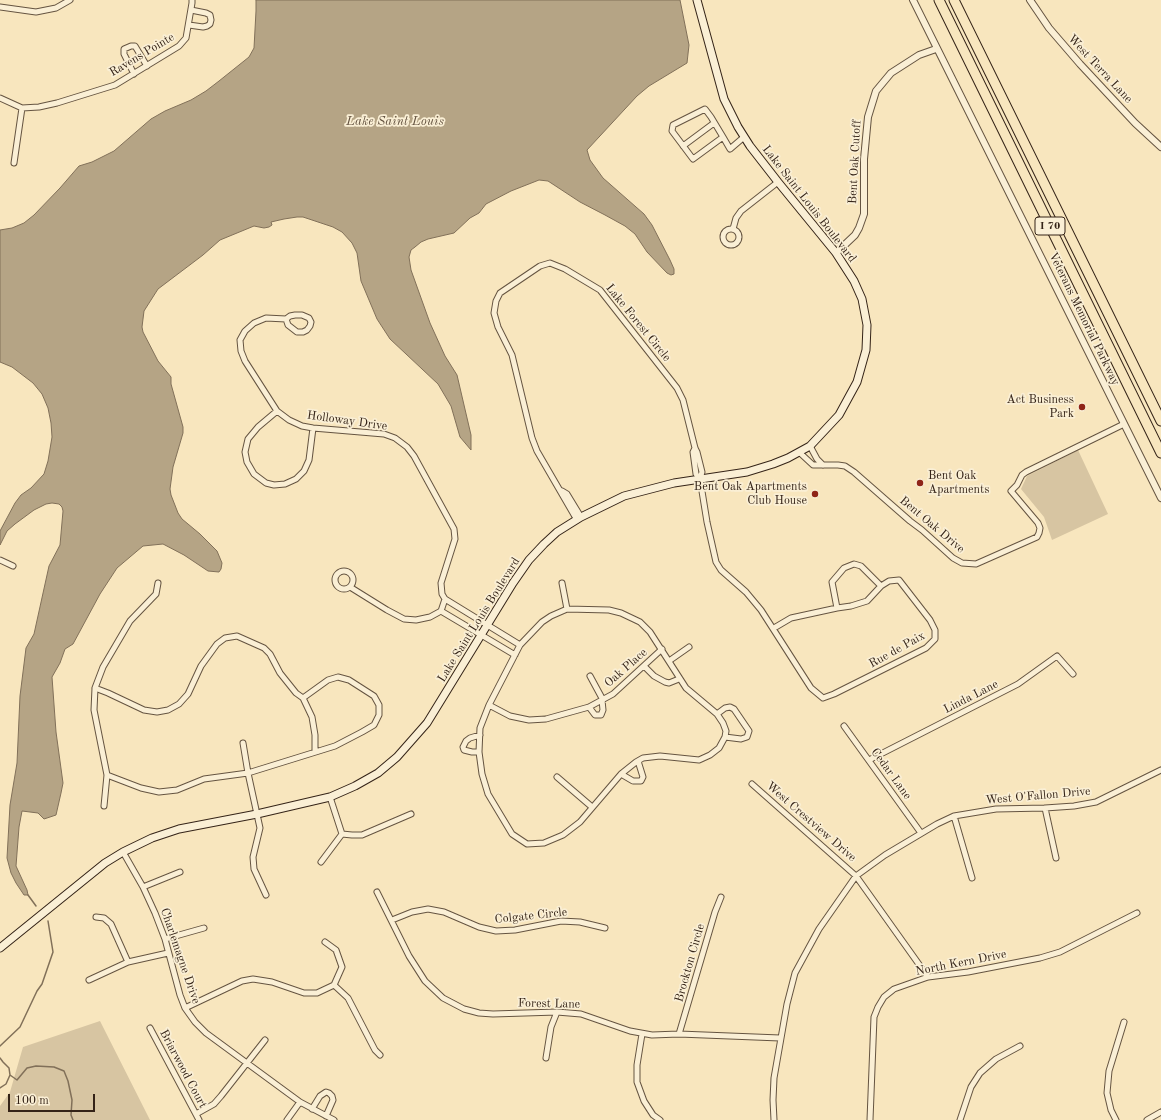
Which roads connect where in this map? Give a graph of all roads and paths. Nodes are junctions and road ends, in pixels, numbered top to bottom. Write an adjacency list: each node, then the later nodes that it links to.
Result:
1 (70, 0): 8 (street)
2 (192, 0): 9 (street, Ravens Pointe)
3 (697, 0): 17 (main road, Lake Saint Louis Boulevard)
4 (913, 0): 11 (street, Veterans Memorial Parkway)
5 (939, 0): 32 (highway, I 70)
6 (954, 0): 27 (highway, I 70)
7 (1030, 0): 20 (street, West Terra Lane)
8 (0, 7)
9 (191, 10): 10 (street, Ravens Pointe); 10 (street)
10 (189, 25): 12 (street, Ravens Pointe)
11 (936, 49): 24 (street, Bent Oak Cutoff); 28 (street, Veterans Memorial Parkway)
12 (147, 66): 13 (street, Ravens Pointe); 13 (street)
13 (134, 74): 15 (street, Ravens Pointe)
14 (0, 98): 15 (street, Ravens Pointe)
15 (22, 108): 21 (street)
16 (714, 123): 18 (street); 19 (street); 19 (street)
17 (744, 137): 18 (street); 22 (main road, Lake Saint Louis Boulevard)
18 (723, 138): 19 (street)
19 (683, 146)
20 (1161, 147)
21 (14, 163)
22 (778, 182): 23 (street); 24 (main road, Lake Saint Louis Boulevard)
23 (733, 229)
24 (836, 253): 30 (main road, Lake Saint Louis Boulevard)
25 (286, 320): 25 (street); 26 (street, Holloway Drive)
26 (278, 411): 29 (street, Holloway Drive); 29 (street)
27 (1161, 421)
28 (1124, 424): 33 (street, Bent Oak Drive); 35 (street, Veterans Memorial Parkway)
29 (313, 428): 43 (street, Holloway Drive)
30 (810, 446): 31 (main road, Lake Saint Louis Boulevard); 33 (street)
31 (799, 452): 33 (street, Bent Oak Drive); 34 (main road, Lake Saint Louis Boulevard)
32 (1161, 453)
33 (823, 465)
34 (700, 479): 36 (main road, Lake Saint Louis Boulevard); 36 (street, Lake Forest Circle); 48 (street, Rue de Paix)
35 (1161, 498)
36 (579, 518): 47 (main road, Lake Saint Louis Boulevard)
37 (0, 560): 38 (street)
38 (13, 566)
39 (158, 583): 59 (street)
40 (562, 583): 45 (street)
41 (350, 586): 46 (street)
42 (881, 586): 44 (street, Rue de Paix); 44 (street); 48 (street, Rue de Paix)
43 (445, 599): 46 (street); 47 (street)
44 (837, 608): 48 (street, Rue de Paix)
45 (567, 609): 50 (street); 52 (street)
46 (441, 611): 49 (street)
47 (487, 625): 49 (main road, Lake Saint Louis Boulevard); 50 (street)
48 (774, 628)
49 (481, 635): 53 (street); 79 (main road, Lake Saint Louis Boulevard)
50 (520, 645): 53 (street)
51 (689, 647): 54 (street)
52 (662, 649): 54 (street); 55 (street, Oak Place)
53 (515, 655): 62 (street)
54 (669, 661): 58 (street)
55 (644, 666): 58 (street); 61 (street, Oak Place)
56 (1073, 674): 71 (street, Linda Lane)
57 (590, 676): 61 (street, Oak Place)
58 (679, 679): 64 (street)
59 (95, 688): 60 (street); 76 (street)
60 (303, 698): 69 (street); 69 (street)
61 (603, 700): 63 (street, Oak Place); 63 (street, Oak Place)
62 (488, 705): 63 (street, Oak Place); 66 (street)
63 (589, 708)
64 (717, 714): 67 (street); 67 (street)
65 (844, 726): 71 (street, Cedar Lane)
66 (480, 735): 70 (street); 70 (street)
67 (725, 737): 72 (street)
68 (243, 743): 74 (street)
69 (315, 752): 74 (street)
70 (479, 752): 81 (street)
71 (870, 760): 86 (street, Cedar Lane)
72 (638, 761): 75 (street); 75 (street)
73 (1161, 770): 82 (street, West O'Fallon Drive)
74 (248, 773): 76 (street); 83 (street)
75 (621, 774): 81 (street)
76 (107, 775): 80 (street)
77 (557, 777): 81 (street)
78 (752, 784): 92 (street, West Crestview Drive)
79 (330, 797): 83 (main road, Lake Saint Louis Boulevard); 87 (street)
80 (104, 806)
81 (592, 807)
82 (1045, 808): 85 (street, West O'Fallon Drive); 89 (street)
83 (257, 814): 88 (main road, Lake Saint Louis Boulevard); 96 (street)
84 (411, 814): 87 (street)
85 (954, 816): 86 (street, West O'Fallon Drive); 93 (street)
86 (922, 833): 92 (street, West O'Fallon Drive)
87 (342, 834): 90 (street)
88 (123, 852): 94 (street, Charlemagne Drive); 105 (main road, Lake Saint Louis Boulevard)
89 (1056, 858)
90 (321, 862)
91 (180, 872): 94 (street)
92 (856, 876): 108 (street, West Crestview Drive); 117 (street, West O'Fallon Drive)
93 (972, 878)
94 (143, 887): 103 (street, Charlemagne Drive)
95 (377, 892): 100 (street, Forest Lane)
96 (266, 895)
97 (721, 897): 116 (street, Brockton Circle)
98 (1137, 913): 108 (street, North Kern Drive)
99 (96, 917): 107 (street)
100 (392, 920): 102 (street, Colgate Circle); 112 (street, Forest Lane)
101 (204, 928): 103 (street)
102 (605, 928)
103 (165, 939): 106 (street, Charlemagne Drive)
104 (324, 942): 110 (street)
105 (0, 948)
106 (168, 953): 107 (street); 111 (street, Charlemagne Drive)
107 (128, 962): 109 (street)
108 (928, 978): 133 (street, North Kern Drive)
109 (89, 980)
110 (334, 985): 111 (street); 120 (street)
111 (185, 1008): 122 (street, Charlemagne Drive)
112 (557, 1012): 115 (street, Forest Lane); 121 (street)
113 (1124, 1022): 135 (street)
114 (150, 1028): 126 (street, Briarwood Court)
115 (642, 1034): 116 (street, Forest Lane); 131 (street)
116 (680, 1034): 117 (street, Forest Lane)
117 (780, 1038): 132 (street, West O'Fallon Drive)
118 (265, 1040): 122 (street)
119 (1020, 1046): 134 (street)
120 (380, 1055)
121 (546, 1058)
122 (247, 1063): 123 (street, Charlemagne Drive); 126 (street)
123 (300, 1102): 124 (street, Charlemagne Drive); 129 (street)
124 (312, 1109): 127 (street, Charlemagne Drive); 127 (street)
125 (1161, 1112): 136 (street)
126 (196, 1114): 128 (street, Briarwood Court)
127 (326, 1116): 130 (street, Charlemagne Drive)
128 (199, 1120)
129 (287, 1120)
130 (334, 1120)
131 (660, 1120)
132 (774, 1120)
133 (870, 1120)
134 (960, 1120)
135 (1116, 1120)
136 (1147, 1120)

